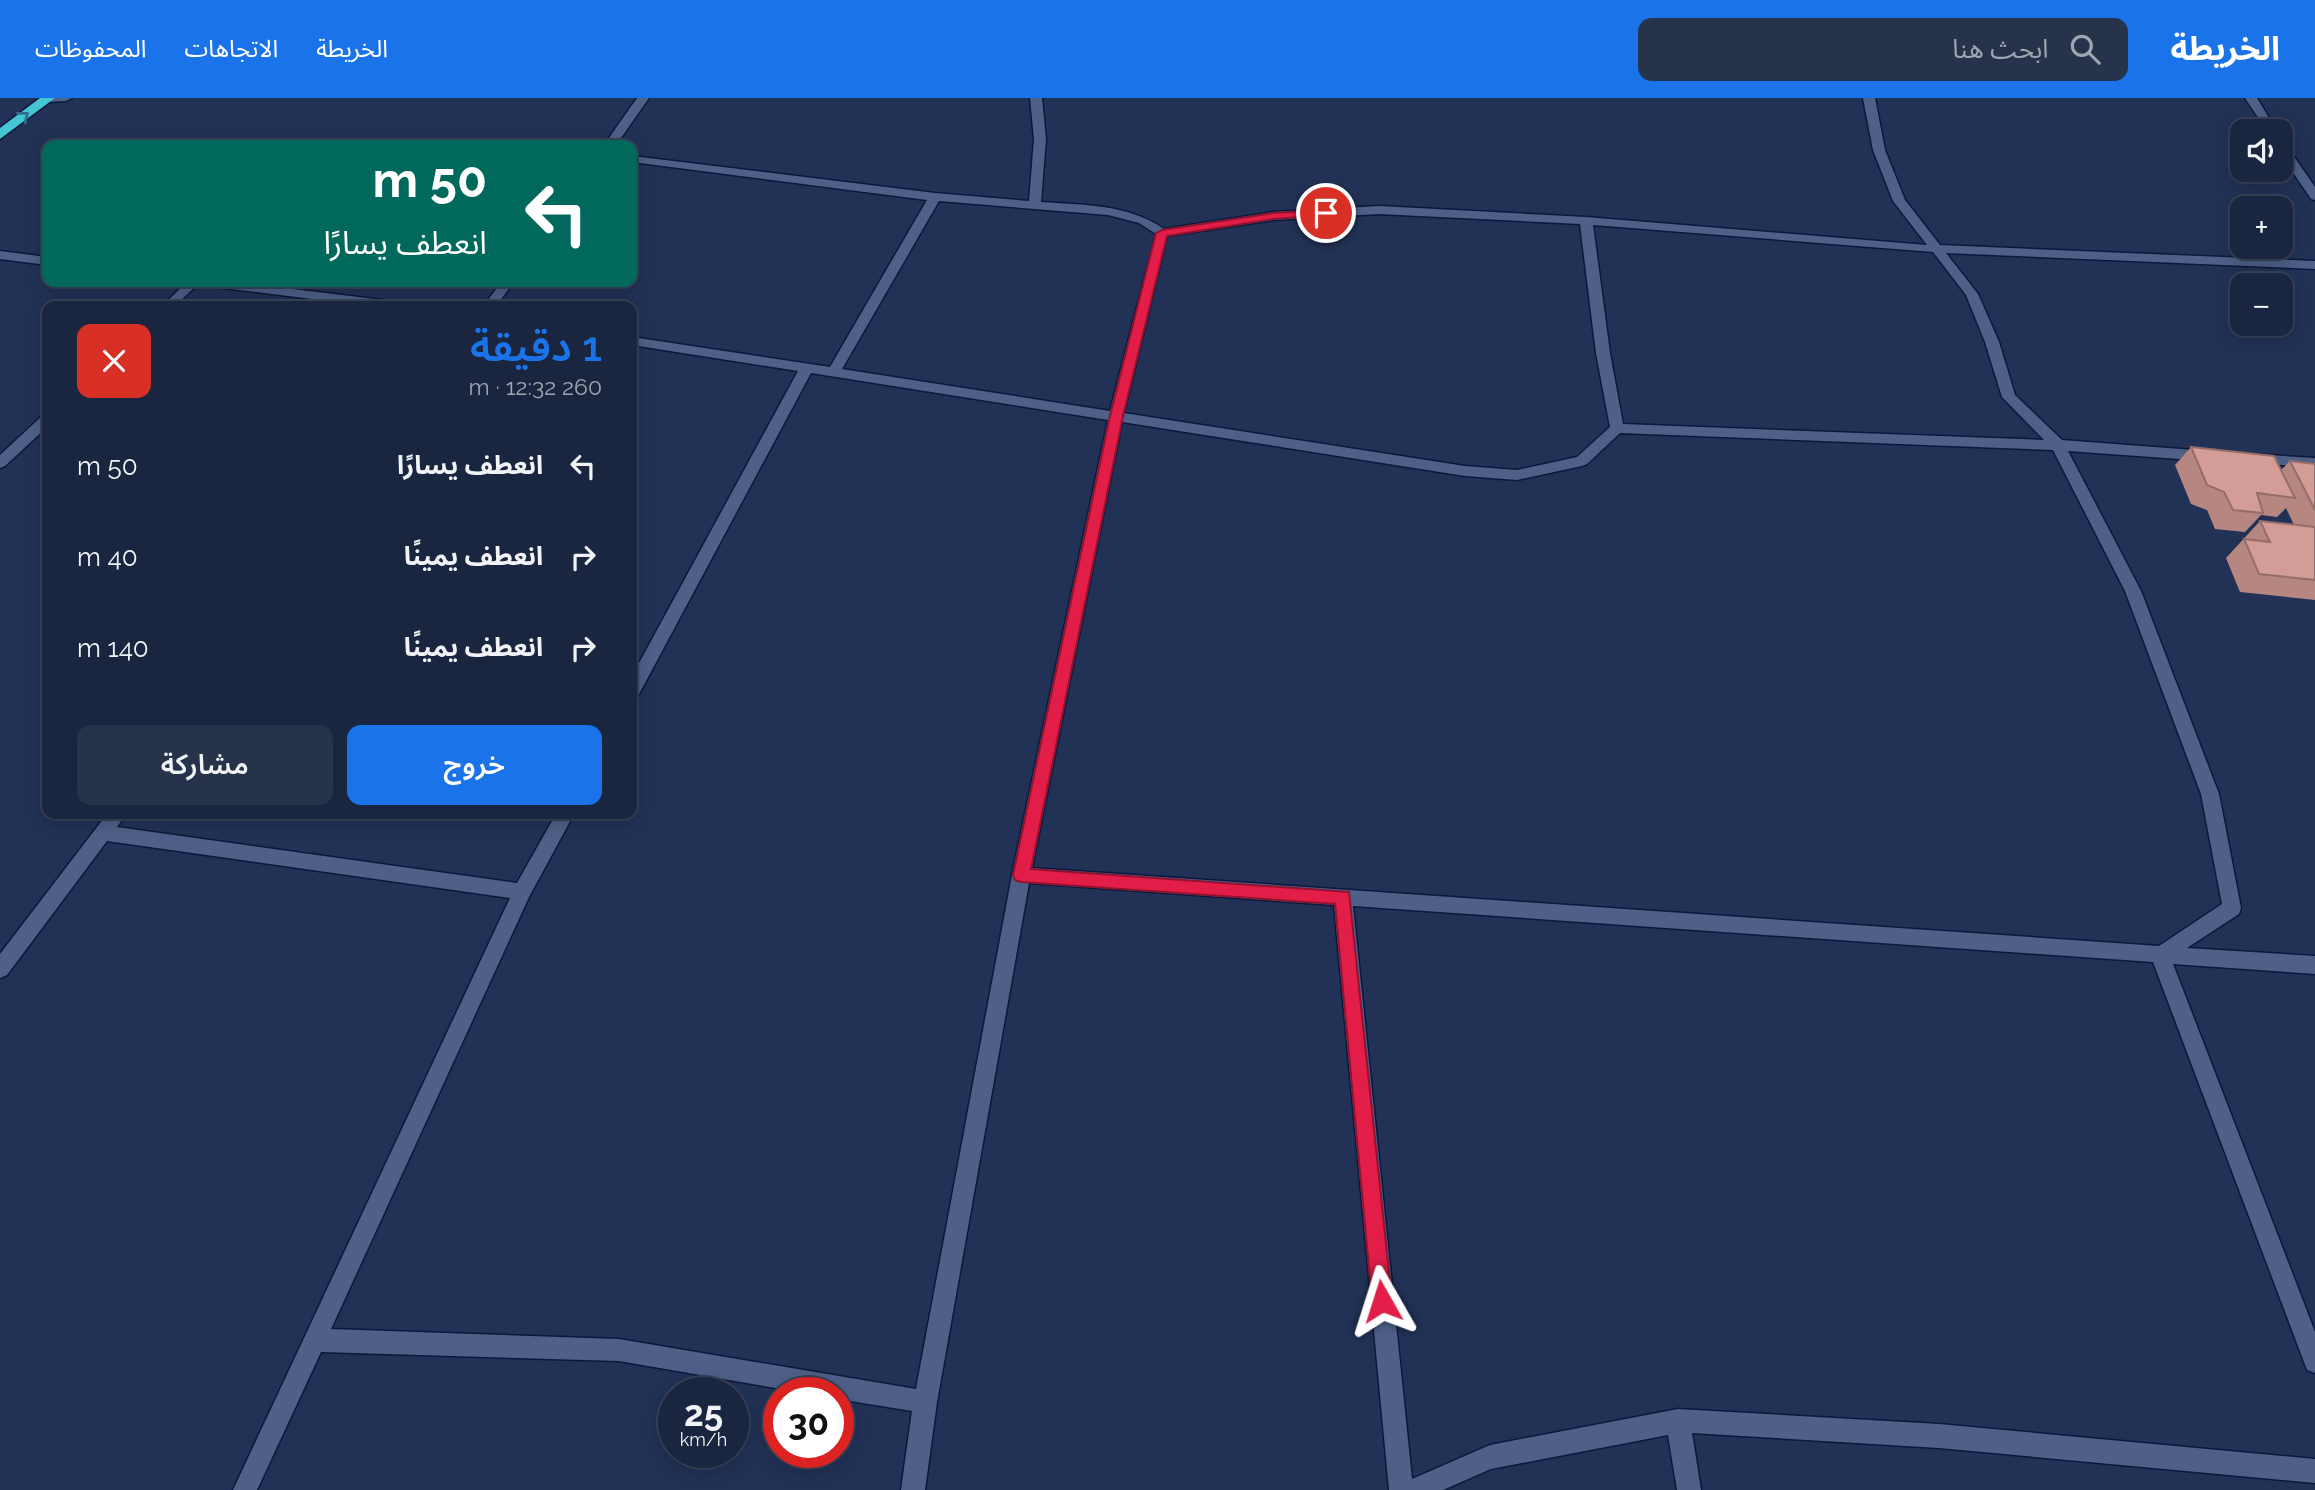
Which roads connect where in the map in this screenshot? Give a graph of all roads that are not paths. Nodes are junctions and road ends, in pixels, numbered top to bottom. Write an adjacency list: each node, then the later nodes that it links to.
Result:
1 (47, 98): 2 (street); 8 (highway, one-way to 1)
2 (66, 98)
3 (643, 98): 9 (street)
4 (1036, 98): 14 (street)
5 (1869, 98): 17 (street)
6 (2251, 98): 7 (street)
7 (2264, 119)
8 (0, 135)
9 (614, 140)
10 (637, 160): 13 (street)
11 (2293, 163): 12 (street)
12 (2315, 196)
13 (935, 197): 14 (street); 29 (street)
14 (1035, 203): 16 (street)
15 (1586, 221): 16 (street); 17 (street); 32 (street)
16 (1162, 233): 30 (street)
17 (1936, 250): 20 (street); 33 (street)
18 (0, 255): 19 (street)
19 (42, 260)
20 (2315, 265)
21 (189, 287): 24 (street)
22 (247, 287): 25 (street)
23 (504, 287): 26 (street)
24 (173, 301)
25 (359, 301)
26 (493, 301)
27 (637, 342): 28 (street)
28 (806, 369): 29 (street); 36 (street)
29 (834, 372): 30 (street)
30 (1116, 416): 32 (street); 40 (street)
31 (42, 424): 34 (street)
32 (1617, 428): 33 (street)
33 (2058, 445): 35 (street); 43 (street)
34 (0, 463)
35 (2315, 463)
36 (637, 682)
37 (113, 819): 39 (street)
38 (562, 819): 41 (street)
39 (103, 832): 41 (street); 45 (street)
40 (1021, 875): 42 (street); 48 (street)
41 (522, 892): 46 (street)
42 (1343, 898): 43 (street); 53 (street)
43 (2160, 954): 44 (street); 47 (street)
44 (2315, 965)
45 (0, 969)
46 (313, 1340): 48 (street); 51 (street)
47 (2315, 1363)
48 (925, 1402): 52 (street)
49 (1678, 1421): 50 (street); 54 (street); 55 (street)
50 (2315, 1471)
51 (245, 1490)
52 (913, 1490)
53 (1401, 1490)
54 (1415, 1490)
55 (1689, 1490)

